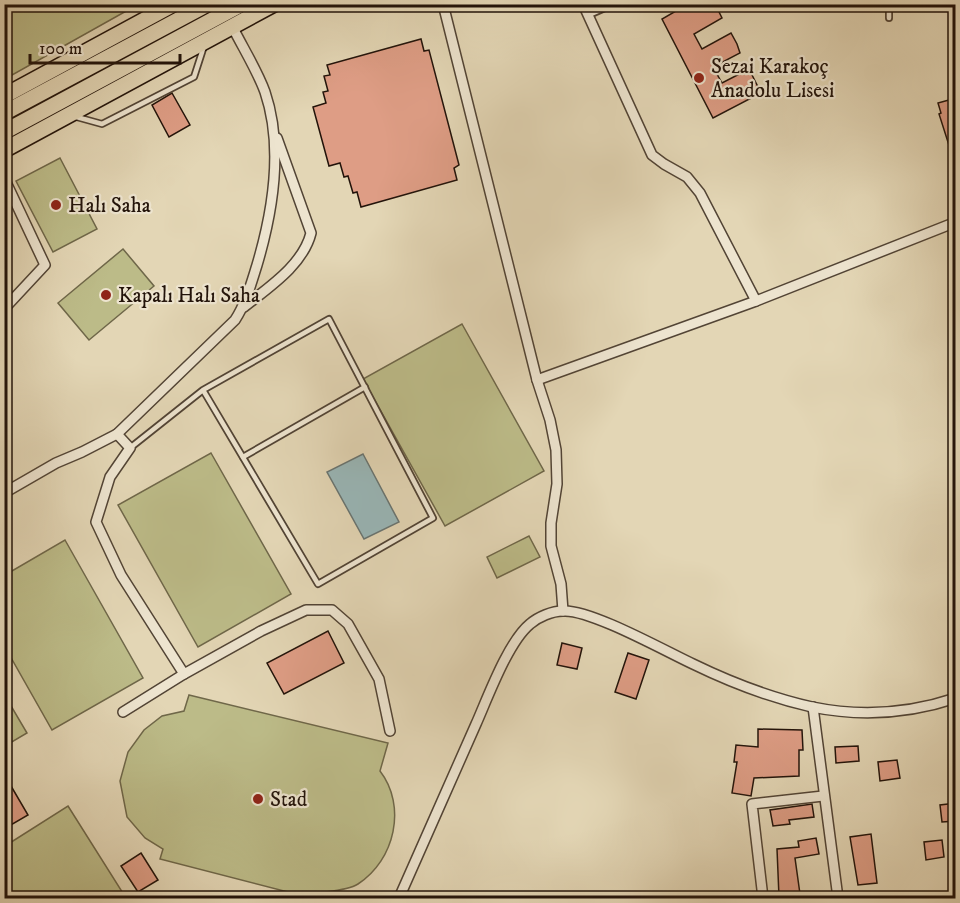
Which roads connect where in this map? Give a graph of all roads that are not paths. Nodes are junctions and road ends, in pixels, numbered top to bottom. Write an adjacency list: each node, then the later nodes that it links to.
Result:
1 (174, 4): 13 (highway)
2 (208, 4): 14 (highway)
3 (242, 4): 17 (highway)
4 (274, 4): 11 (highway)
5 (443, 4): 24 (street)
6 (583, 4): 9 (street)
7 (614, 4): 9 (lane)
8 (889, 4): 10 (lane)
9 (589, 15): 21 (street)
10 (890, 18)
11 (232, 27): 12 (highway); 16 (street)
12 (206, 41): 15 (highway); 15 (lane)
13 (4, 96)
14 (4, 113)
15 (68, 115): 18 (highway)
16 (274, 128): 22 (street); 22 (street)
17 (4, 132)
18 (4, 150)
19 (4, 178): 23 (street)
20 (956, 222): 21 (street)
21 (756, 301): 24 (street)
22 (243, 308): 27 (street)
23 (4, 309)
24 (537, 380): 31 (street)
25 (365, 387): 26 (lane); 29 (lane); 29 (lane)
26 (203, 390): 28 (lane); 29 (lane)
27 (117, 434): 28 (street); 30 (street)
28 (130, 448): 32 (street)
29 (243, 457)
30 (4, 493)
31 (563, 611): 34 (street); 39 (street)
32 (184, 674): 35 (street); 37 (street)
33 (954, 698): 34 (street); 36 (street)
34 (813, 707): 38 (street)
35 (123, 712)
36 (956, 722)
37 (390, 731)
38 (823, 796): 40 (street); 41 (street)
39 (399, 898)
40 (763, 898)
41 (838, 898)

